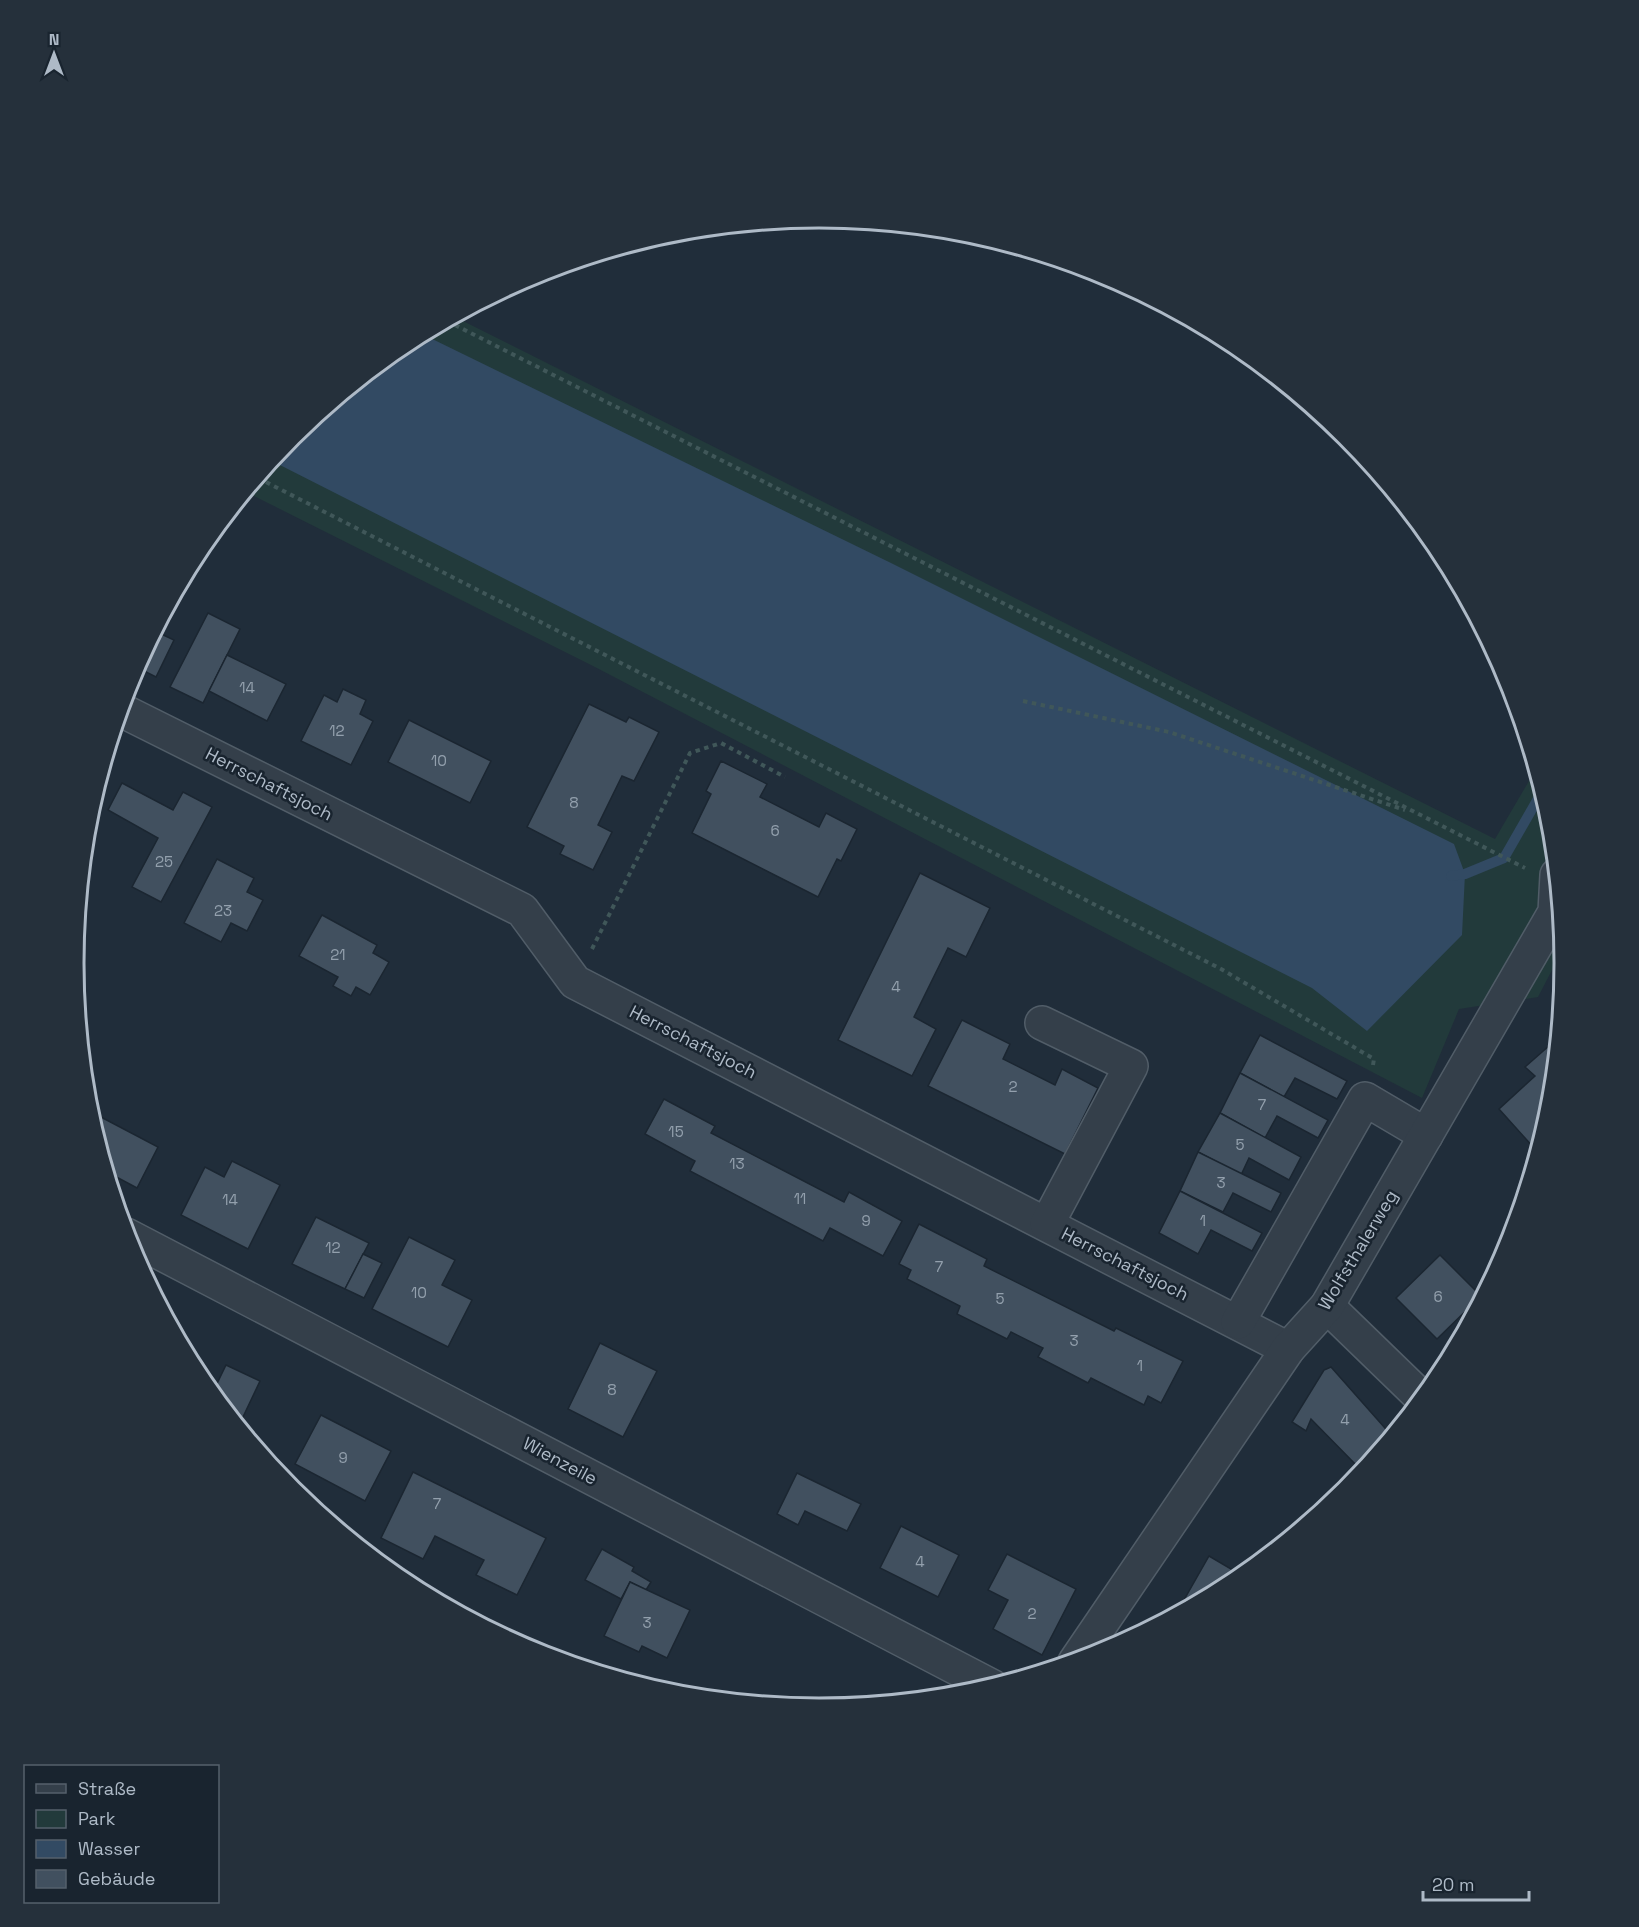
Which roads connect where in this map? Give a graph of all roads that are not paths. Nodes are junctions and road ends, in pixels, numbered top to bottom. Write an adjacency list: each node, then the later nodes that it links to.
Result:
1 (128, 714): 5 (street, Herrschaftsjoch)
2 (1553, 915): 4 (street, Wolfsthalerweg)
3 (1042, 1023): 5 (street)
4 (1426, 1135): 7 (street, Wolfsthalerweg); 8 (street)
5 (1047, 1224): 8 (street, Herrschaftsjoch)
6 (139, 1242): 12 (street, Wienzeile)
7 (1327, 1306): 9 (street, Wolfsthalerweg); 10 (street)
8 (1238, 1322): 9 (street, Herrschaftsjoch)
9 (1288, 1349): 11 (street, Wolfsthalerweg)
10 (1416, 1392)
11 (1083, 1650)
12 (981, 1681)

